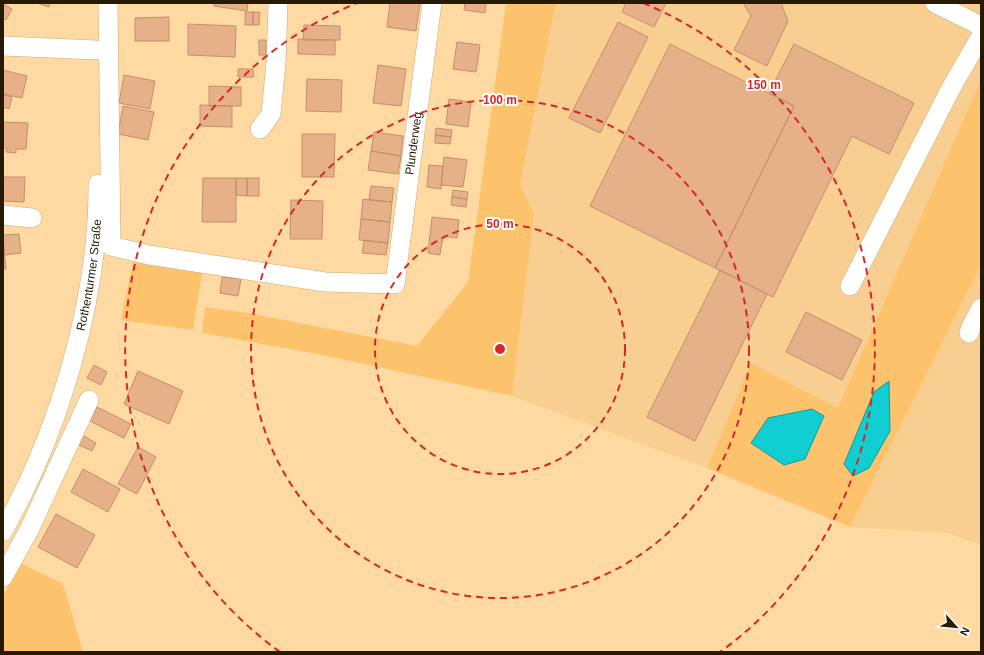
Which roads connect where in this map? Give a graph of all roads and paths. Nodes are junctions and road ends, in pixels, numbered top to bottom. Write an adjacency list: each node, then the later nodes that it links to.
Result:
1 (95, 3): 9 (street, Rothenturmer Straße)
2 (108, 3): 4 (street, Plunderweg)
3 (278, 3): 10 (street)
4 (432, 3)
5 (935, 3): 6 (street)
6 (981, 26)
7 (981, 36): 13 (street)
8 (3, 46): 9 (street)
9 (96, 50): 17 (street, Rothenturmer Straße)
10 (260, 129)
11 (3, 215): 12 (street)
12 (32, 218)
13 (850, 286)
14 (981, 308): 15 (street)
15 (969, 333)
16 (89, 400): 18 (street)
17 (3, 531)
18 (3, 577)

